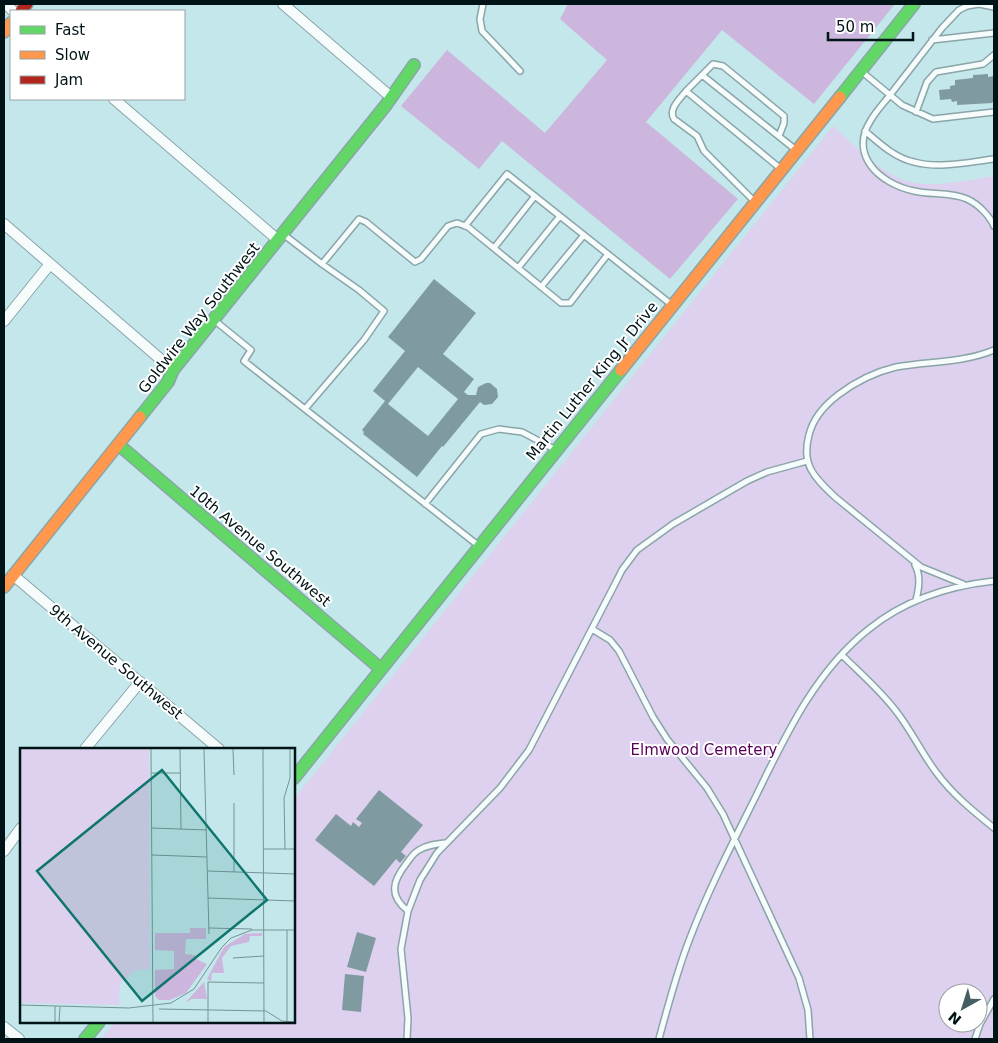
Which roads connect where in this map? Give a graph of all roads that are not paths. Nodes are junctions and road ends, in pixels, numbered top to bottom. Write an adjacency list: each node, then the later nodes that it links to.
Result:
1 (283, 4): 14 (street)
2 (483, 4): 9 (lane)
3 (914, 4): 10 (street, Martin Luther King Jr Drive)
4 (994, 7): 6 (lane)
5 (994, 33): 6 (lane)
6 (932, 40): 13 (lane)
7 (994, 55): 16 (lane)
8 (414, 65): 14 (street, Goldwire Way Southwest)
9 (520, 70)
10 (860, 71): 13 (lane); 20 (street, Martin Luther King Jr Drive)
11 (702, 75): 12 (lane); 19 (lane); 19 (lane)
12 (686, 91): 22 (lane); 24 (lane)
13 (890, 95): 16 (lane); 18 (lane)
14 (391, 97): 30 (street, Goldwire Way Southwest)
15 (115, 100): 30 (street)
16 (916, 112): 17 (lane)
17 (994, 112)
18 (865, 131): 21 (lane); 28 (lane)
19 (779, 136): 20 (lane)
20 (797, 150): 22 (street, Martin Luther King Jr Drive)
21 (994, 159)
22 (781, 169): 24 (street, Martin Luther King Jr Drive)
23 (535, 196): 25 (lane); 27 (lane); 31 (lane)
24 (755, 202): 37 (street, Martin Luther King Jr Drive)
25 (560, 216): 29 (lane); 35 (lane)
26 (4, 224): 33 (street)
27 (465, 226): 31 (lane); 34 (lane)
28 (994, 226)
29 (584, 235): 32 (lane); 36 (lane)
30 (280, 237): 34 (lane); 38 (street, Goldwire Way Southwest)
31 (494, 248): 35 (lane)
32 (608, 254): 36 (lane); 37 (lane)
33 (50, 264): 39 (street); 41 (street)
34 (322, 264): 42 (lane)
35 (518, 268): 36 (lane)
36 (541, 287)
37 (672, 306): 44 (street, Martin Luther King Jr Drive)
38 (214, 320): 41 (street, Goldwire Way Southwest); 42 (lane)
39 (4, 321)
40 (994, 350): 45 (lane)
41 (173, 370): 43 (street, Goldwire Way Southwest)
42 (305, 409): 46 (lane)
43 (119, 445): 49 (street, Goldwire Way Southwest); 56 (street, 10th Avenue Southwest)
44 (556, 450): 46 (lane); 47 (street, Martin Luther King Jr Drive)
45 (807, 461): 48 (lane); 54 (lane)
46 (425, 504): 47 (lane)
47 (479, 546): 56 (street, Martin Luther King Jr Drive)
48 (914, 562): 51 (lane); 53 (lane)
49 (13, 575): 52 (street, Goldwire Way Southwest); 57 (street, 9th Avenue Southwest)
50 (994, 581): 51 (lane)
51 (965, 585): 53 (lane)
52 (4, 587)
53 (916, 600): 55 (lane)
54 (592, 629): 63 (lane); 64 (lane)
55 (842, 655): 61 (lane); 63 (lane)
56 (381, 669): 60 (street, Martin Luther King Jr Drive)
57 (140, 682): 58 (street); 59 (street, 9th Avenue Southwest)
58 (86, 748)
59 (218, 748)
60 (295, 777)
61 (994, 828)
62 (20, 829): 65 (street)
63 (734, 840): 73 (lane); 74 (lane)
64 (445, 844): 66 (lane); 66 (lane)
65 (4, 851)
66 (408, 911): 72 (lane)
67 (994, 999): 75 (lane)
68 (98, 1023): 71 (street)
69 (4, 1027): 70 (street)
70 (20, 1039)
71 (85, 1039)
72 (407, 1039)
73 (659, 1039)
74 (810, 1039)
75 (975, 1039)

